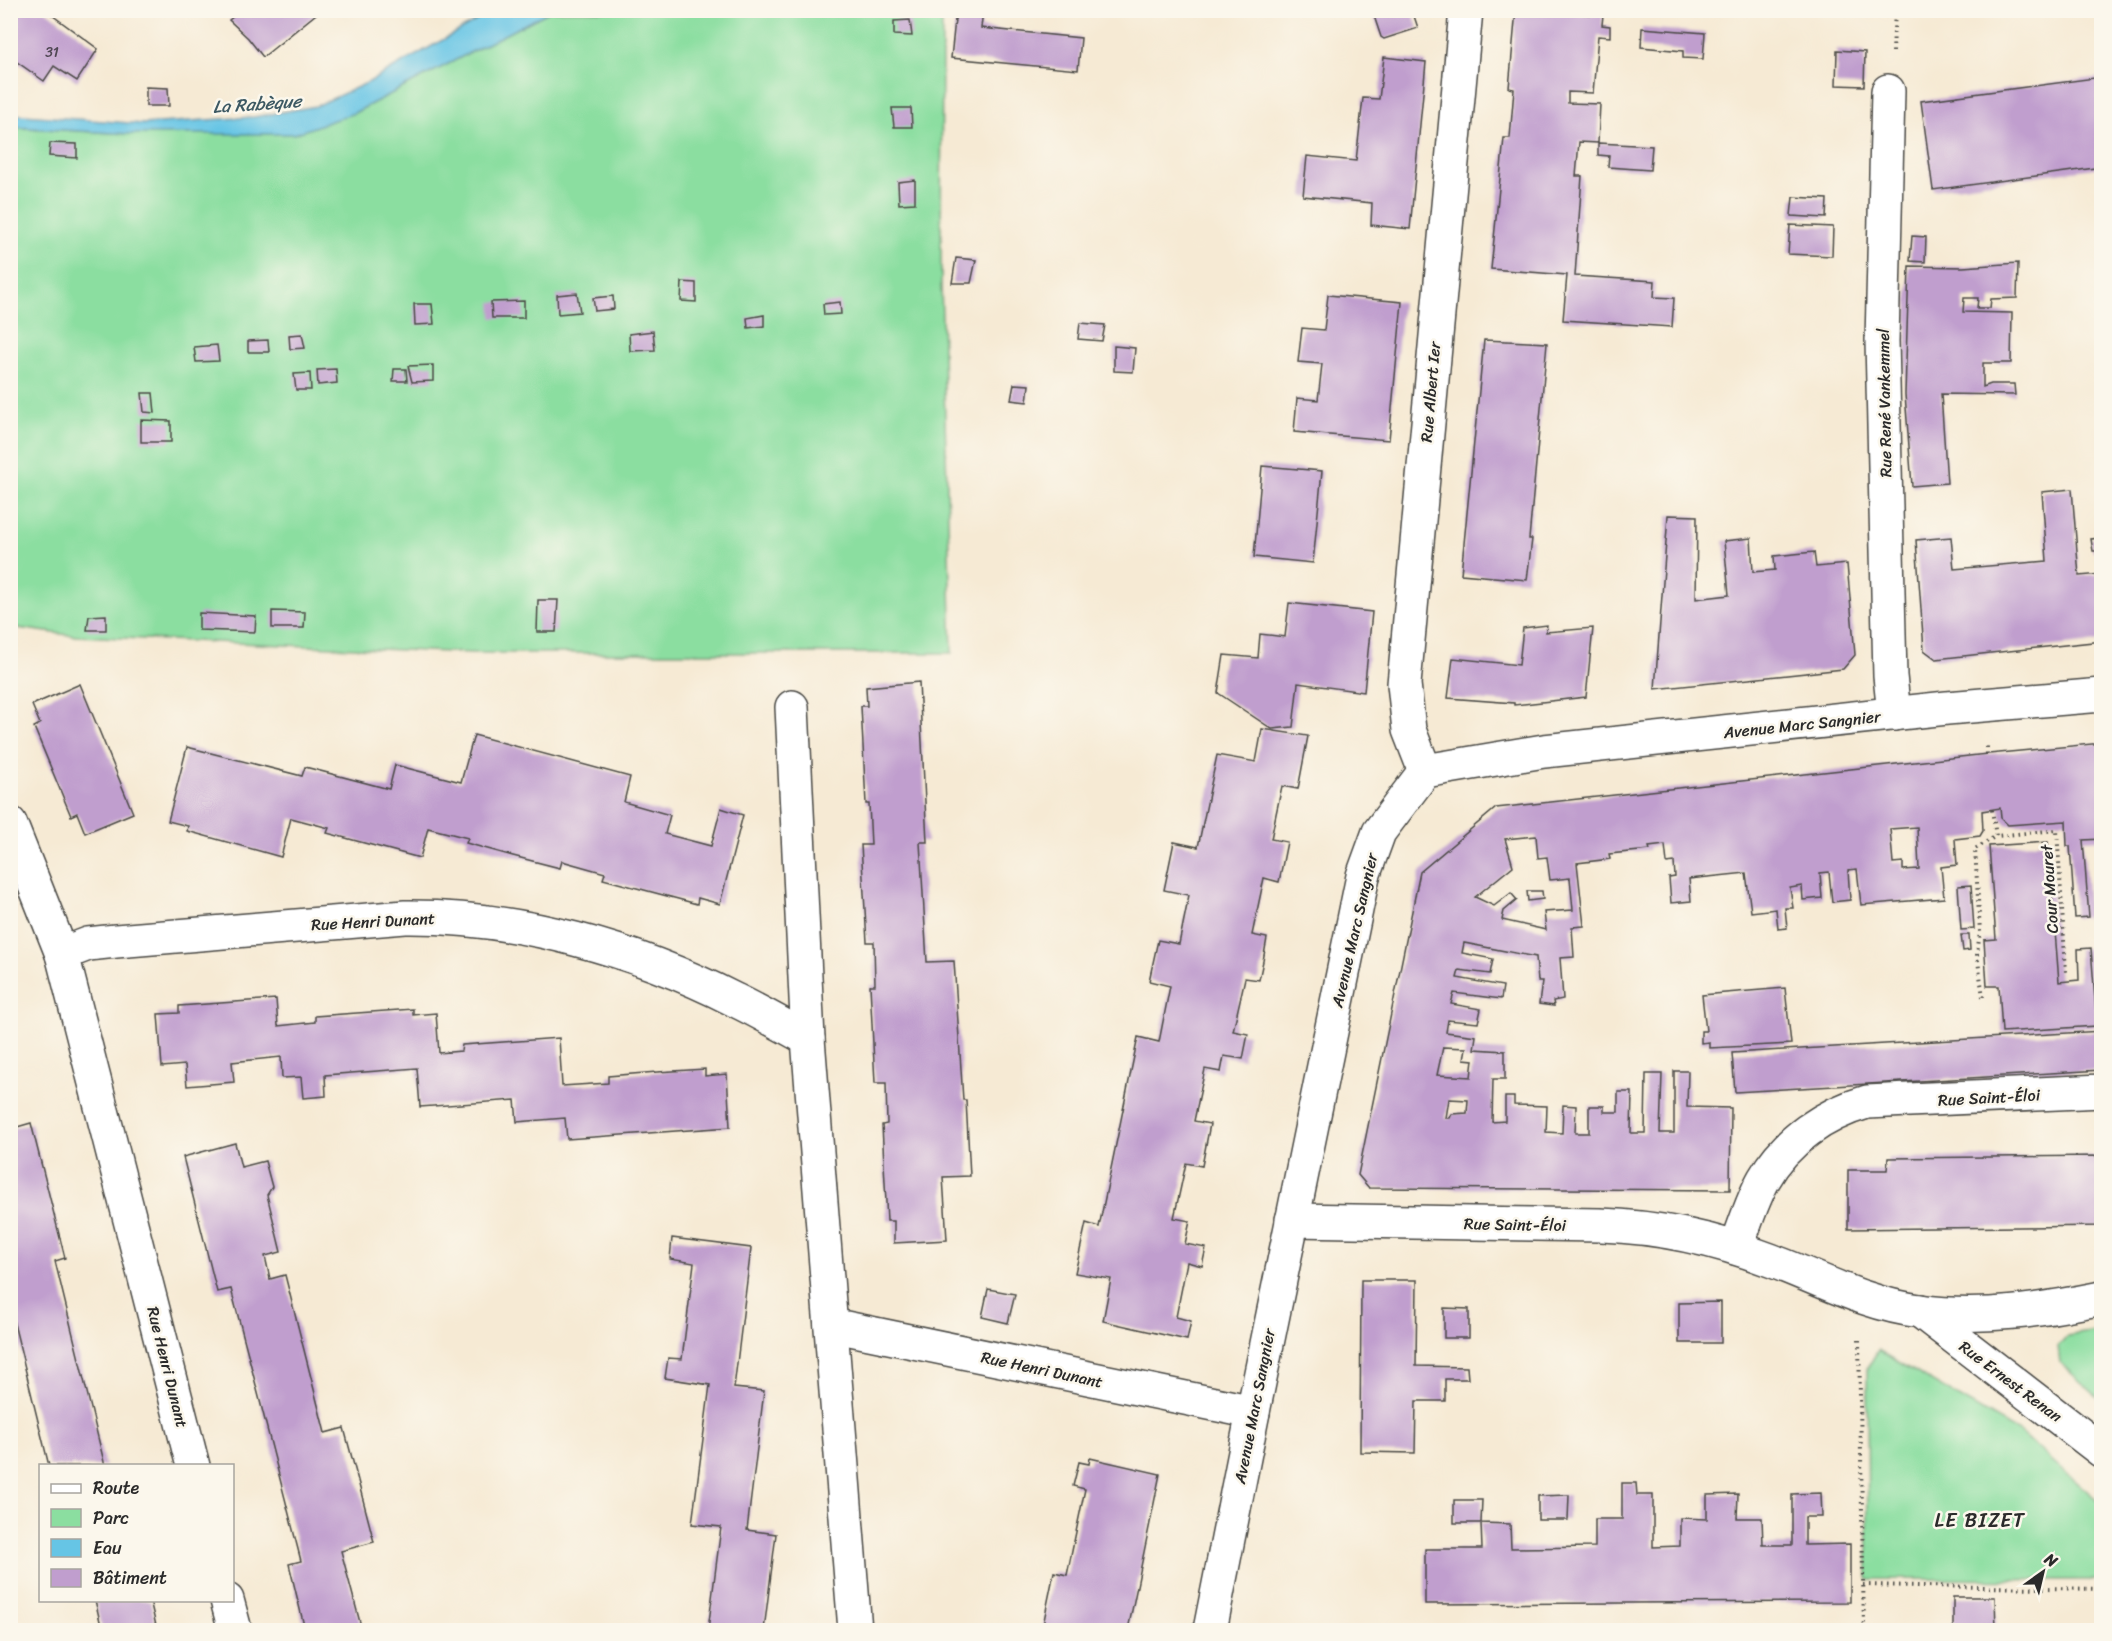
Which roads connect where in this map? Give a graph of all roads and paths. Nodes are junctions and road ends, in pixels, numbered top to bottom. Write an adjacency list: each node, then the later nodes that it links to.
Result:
1 (1466, 10): 6 (street, Rue Albert Ier)
2 (1888, 91): 5 (street, Rue René Vankemmel)
3 (2102, 695): 5 (street, Avenue Marc Sangnier)
4 (792, 707): 13 (street)
5 (1894, 714): 6 (street, Avenue Marc Sangnier)
6 (1425, 771): 15 (street, Avenue Marc Sangnier)
7 (1992, 810): 9 (path)
8 (10, 823): 10 (street, Rue Henri Dunant)
9 (1996, 836): 11 (path, Cour Mouret); 12 (path)
10 (63, 954): 13 (street, Rue Henri Dunant); 23 (street, Rue Henri Dunant)
11 (2066, 972)
12 (1983, 997)
13 (808, 1040): 20 (street)
14 (2102, 1091): 16 (street, Rue Saint-Éloi)
15 (1292, 1220): 16 (street, Rue Saint-Éloi); 21 (street, Avenue Marc Sangnier)
16 (1736, 1248): 17 (street, Rue Saint-Éloi)
17 (1859, 1297): 19 (street, Rue Saint-Éloi); 24 (path)
18 (2102, 1298): 19 (street, Rue Saint-Éloi)
19 (1920, 1311): 22 (street, Rue Ernest Renan)
20 (831, 1325): 21 (street, Rue Henri Dunant); 28 (street)
21 (1253, 1412): 29 (street, Avenue Marc Sangnier)
22 (2102, 1451)
23 (192, 1464)
24 (1863, 1585): 25 (path); 30 (path)
25 (2102, 1589)
26 (228, 1602): 27 (street)
27 (235, 1630)
28 (855, 1630)
29 (1210, 1630)
30 (1864, 1630)

